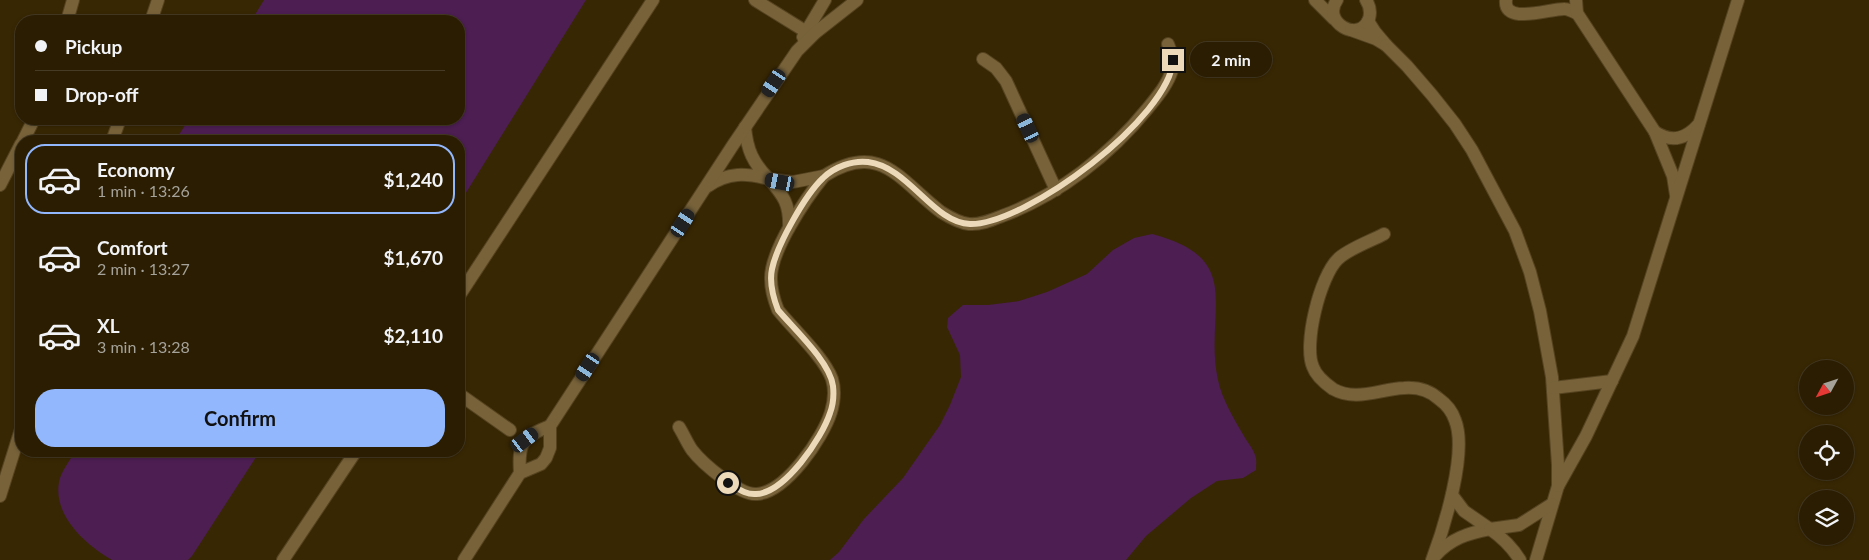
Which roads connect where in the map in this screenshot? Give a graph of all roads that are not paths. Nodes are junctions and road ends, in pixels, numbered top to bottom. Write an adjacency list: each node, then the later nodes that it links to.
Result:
1 (73, 0): 13 (street)
2 (158, 0): 14 (street)
3 (653, 0): 34 (street)
4 (755, 0): 18 (street)
5 (825, 0): 18 (street)
6 (857, 0): 18 (street)
7 (1315, 0): 15 (street)
8 (1337, 0): 15 (street)
9 (1506, 0): 12 (street)
10 (1738, 0): 22 (street)
11 (1369, 2): 16 (street)
12 (1576, 6): 24 (street)
13 (69, 15)
14 (153, 15)
15 (1334, 19): 17 (street)
16 (1368, 21): 17 (street); 20 (street)
17 (1351, 30): 20 (street)
18 (810, 32): 23 (street)
19 (1168, 44): 30 (street)
20 (1386, 45): 36 (street)
21 (983, 58): 30 (street)
22 (1700, 122): 24 (street); 31 (street)
23 (745, 128): 27 (street); 29 (street)
24 (1655, 132): 31 (street)
25 (15, 156): 28 (street)
26 (824, 176): 27 (street); 30 (street); 32 (street)
27 (769, 179): 29 (street); 32 (street)
28 (0, 185)
29 (704, 190): 38 (street)
30 (1056, 190)
31 (1677, 197): 35 (street)
32 (789, 228): 39 (street)
33 (1384, 234): 47 (street)
34 (465, 287)
35 (1612, 381): 36 (street); 46 (street)
36 (1553, 388): 46 (street)
37 (465, 398): 40 (street)
38 (550, 426): 41 (street); 45 (street)
39 (679, 427)
40 (510, 430): 41 (street); 43 (street)
41 (536, 431): 43 (street)
42 (15, 448): 48 (street)
43 (519, 452): 45 (street)
44 (352, 457): 51 (street)
45 (520, 473): 52 (street)
46 (1558, 486): 49 (street)
47 (1452, 495): 50 (street); 50 (street)
48 (0, 496)
49 (1552, 504): 50 (street); 54 (street)
50 (1490, 529): 53 (street)
51 (283, 560)
52 (464, 560)
53 (1520, 560)
54 (1536, 560)

